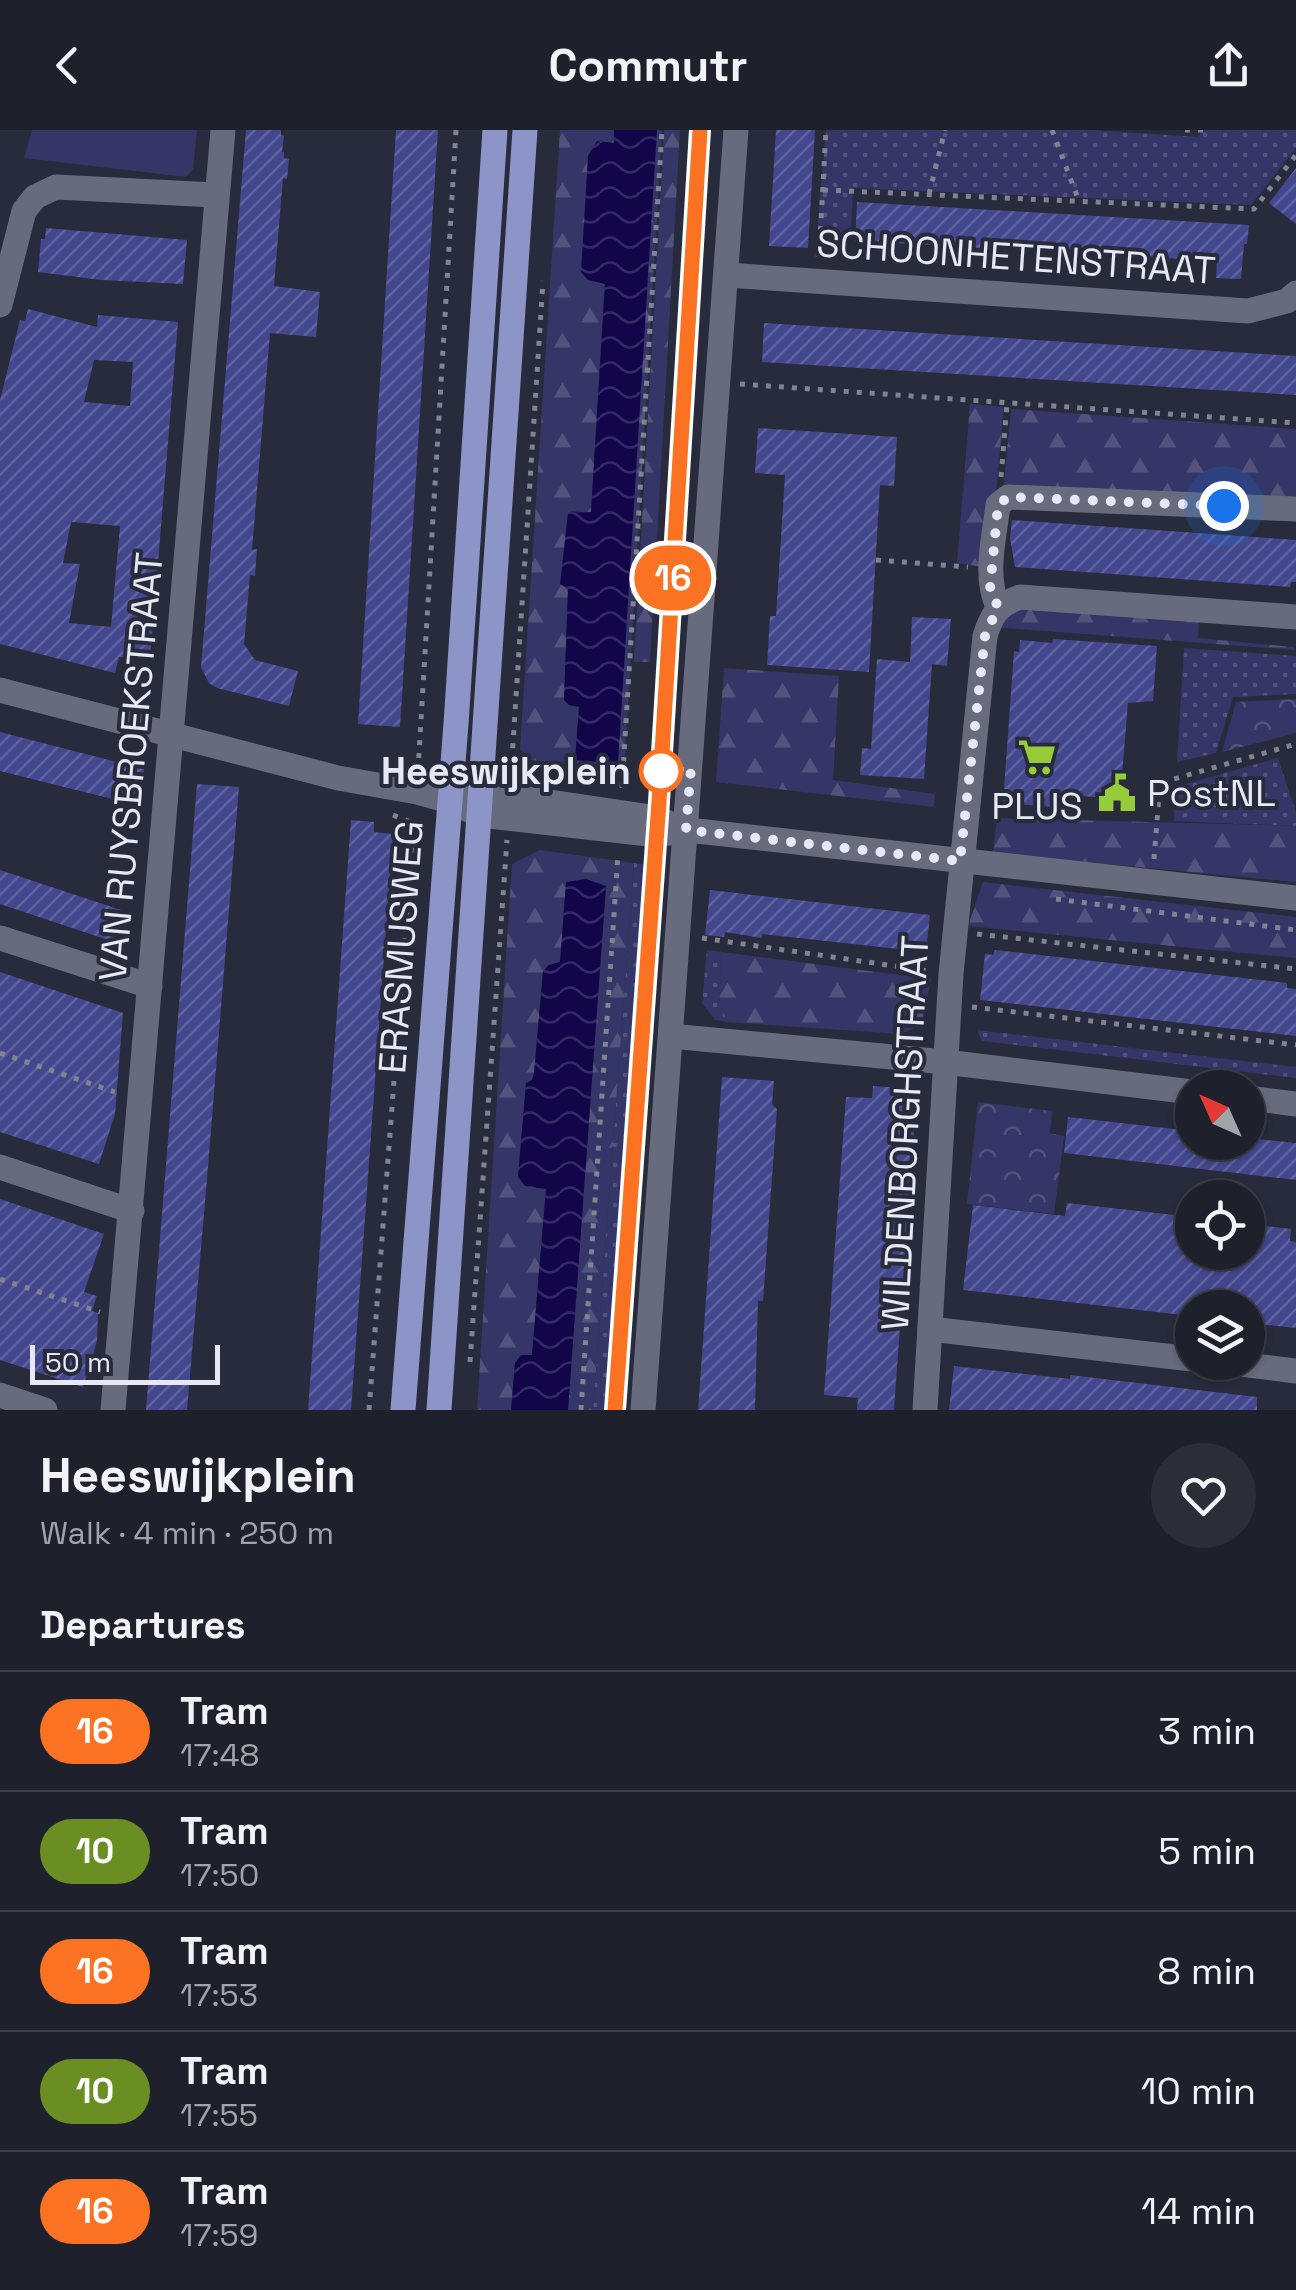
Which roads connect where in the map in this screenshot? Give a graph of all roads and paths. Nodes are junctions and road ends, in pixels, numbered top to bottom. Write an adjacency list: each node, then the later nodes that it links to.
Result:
1 (223, 130): 14 (street, VAN RUYSBROEKSTRAAT)
2 (494, 130): 32 (main road, ERASMUSWEG)
3 (525, 130): 33 (main road, ERASMUSWEG)
4 (662, 130): 34 (path)
5 (736, 130): 16 (street)
6 (826, 130): 12 (path)
7 (945, 130): 13 (path)
8 (1052, 130): 15 (path)
9 (1185, 130): 10 (path)
10 (1207, 130)
11 (1296, 155): 15 (path)
12 (823, 190): 13 (path); 17 (path)
13 (928, 194): 15 (path)
14 (215, 195): 19 (street); 30 (street, VAN RUYSBROEKSTRAAT)
15 (1079, 202)
16 (727, 275): 17 (street, SCHOONHETENSTRAAT); 20 (street)
17 (818, 280): 18 (street, SCHOONHETENSTRAAT)
18 (1296, 293)
19 (0, 305)
20 (719, 382): 21 (path); 35 (street)
21 (1007, 404): 22 (path); 23 (path)
22 (1296, 423)
23 (998, 505): 24 (street); 26 (street)
24 (1296, 509)
25 (876, 560): 26 (path)
26 (991, 569): 27 (street)
27 (998, 607): 28 (street); 36 (street)
28 (1296, 617)
29 (0, 690): 30 (street)
30 (171, 734): 32 (street); 44 (street, VAN RUYSBROEKSTRAAT)
31 (1296, 744): 37 (path)
32 (449, 801): 33 (street); 65 (main road, ERASMUSWEG)
33 (481, 804): 34 (street); 66 (main road, ERASMUSWEG)
34 (620, 822): 35 (street); 67 (path)
35 (686, 830): 36 (street); 46 (street)
36 (960, 861): 37 (street); 39 (street, WILDENBORGHSTRAAT)
37 (1152, 882): 38 (street)
38 (1296, 898)
39 (954, 932): 42 (path); 43 (street, WILDENBORGHSTRAAT)
40 (0, 938): 44 (street)
41 (699, 938): 43 (path)
42 (1296, 969)
43 (951, 974): 45 (street, WILDENBORGHSTRAAT)
44 (150, 986): 51 (street, VAN RUYSBROEKSTRAAT)
45 (949, 1005): 47 (path); 49 (street, WILDENBORGHSTRAAT)
46 (671, 1036): 49 (street); 68 (street)
47 (1296, 1045)
48 (0, 1052): 51 (path)
49 (944, 1062): 50 (street); 58 (street, WILDENBORGHSTRAAT)
50 (1175, 1090)
51 (140, 1100): 55 (street, VAN RUYSBROEKSTRAAT)
52 (1265, 1100): 53 (street)
53 (1296, 1104)
54 (0, 1167): 55 (street)
55 (132, 1211): 57 (street, VAN RUYSBROEKSTRAAT)
56 (0, 1278): 57 (path)
57 (122, 1318): 64 (street, VAN RUYSBROEKSTRAAT)
58 (930, 1329): 59 (street); 69 (street, WILDENBORGHSTRAAT)
59 (1175, 1357)
60 (1265, 1367): 61 (street)
61 (1296, 1371)
62 (0, 1395): 63 (street)
63 (45, 1410)
64 (113, 1410)
65 (403, 1410)
66 (439, 1410)
67 (580, 1410)
68 (643, 1410)
69 (926, 1410)

